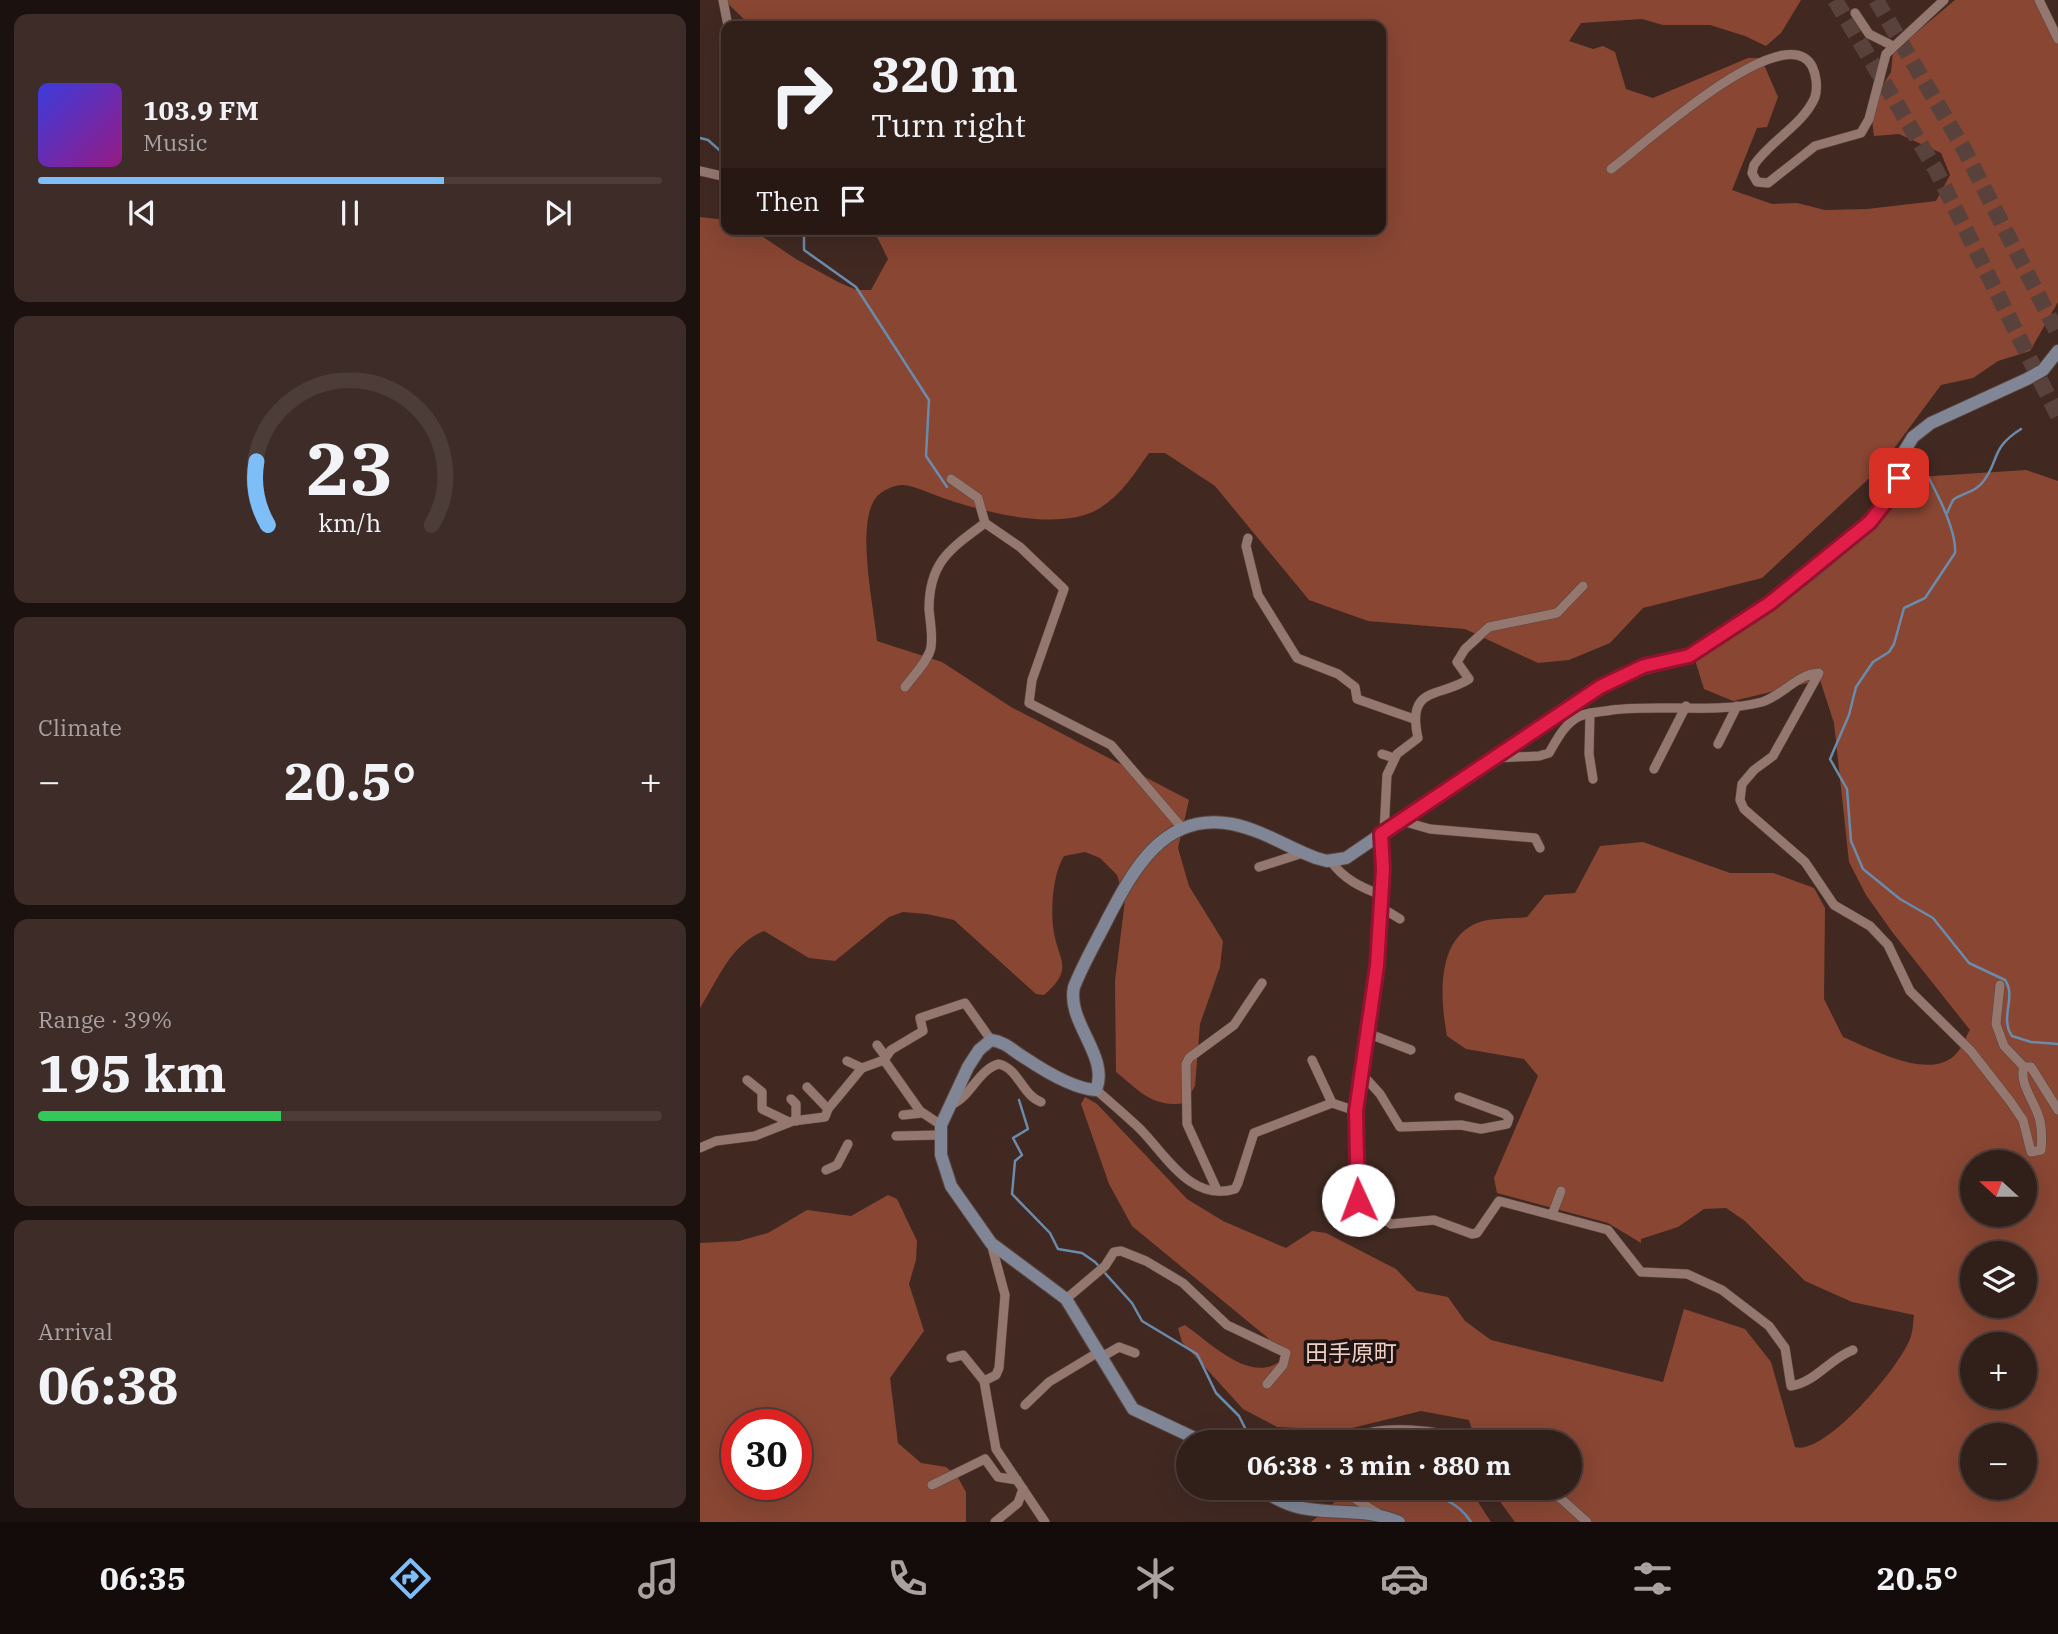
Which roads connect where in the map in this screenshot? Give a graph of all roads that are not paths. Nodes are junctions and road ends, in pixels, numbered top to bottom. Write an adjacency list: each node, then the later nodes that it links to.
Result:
1 (723, 0): 5 (street)
2 (1944, 0): 7 (street)
3 (2039, 0): 6 (street)
4 (1855, 13): 7 (street)
5 (727, 21)
6 (2058, 39)
7 (1893, 46): 8 (street)
8 (1611, 169)
9 (700, 171): 10 (street)
10 (721, 176)
11 (2058, 351): 24 (street)
12 (951, 479): 13 (street)
13 (985, 523): 16 (street); 28 (street)
14 (1248, 537): 20 (street)
15 (1583, 586): 20 (street)
16 (905, 687)
17 (1686, 706): 18 (street); 19 (street); 25 (street)
18 (1737, 706): 21 (street); 46 (street)
19 (1590, 713): 24 (street); 26 (street)
20 (1414, 719): 23 (street)
21 (1718, 744)
22 (1382, 754): 23 (street)
23 (1394, 758): 29 (street)
24 (1495, 758): 27 (street)
25 (1654, 769)
26 (1592, 779)
27 (1402, 821): 29 (street); 30 (street)
28 (1183, 829): 31 (street); 51 (street)
29 (1381, 834): 32 (street); 34 (street)
30 (1540, 848)
31 (1303, 853): 32 (street); 33 (street)
32 (1331, 861): 34 (street)
33 (1266, 867)
34 (1382, 895): 35 (street)
35 (1382, 908): 36 (street); 39 (street)
36 (1400, 919)
37 (1262, 983): 68 (street)
38 (2000, 985): 46 (street)
39 (1367, 1033): 42 (street); 48 (street)
40 (991, 1040): 43 (street); 51 (street); 56 (street)
41 (877, 1045): 43 (street)
42 (1411, 1051)
43 (885, 1058): 47 (street); 60 (street)
44 (847, 1060): 47 (street)
45 (1312, 1060): 55 (street)
46 (2024, 1067): 58 (street)
47 (862, 1068): 57 (street)
48 (1362, 1073): 52 (street); 59 (street)
49 (747, 1080): 62 (street)
50 (807, 1087): 57 (street)
51 (1096, 1090): 68 (street)
52 (1459, 1097)
53 (791, 1099): 62 (street)
54 (1041, 1102): 56 (street)
55 (1332, 1103): 59 (street); 68 (street)
56 (948, 1105): 63 (street)
57 (828, 1108): 62 (street)
58 (2058, 1110)
59 (1356, 1111): 70 (street)
60 (922, 1113): 61 (street); 63 (street)
61 (903, 1115)
62 (792, 1122): 66 (street)
63 (940, 1130): 64 (street); 71 (street)
64 (896, 1136)
65 (848, 1144): 67 (street)
66 (700, 1148)
67 (827, 1170)
68 (1217, 1190)
69 (1561, 1191): 70 (street)
70 (1552, 1215): 73 (street)
71 (991, 1243): 72 (street); 77 (street)
72 (1066, 1299): 75 (street); 78 (street)
73 (1853, 1350)
74 (1135, 1353): 75 (street)
75 (1099, 1355): 79 (street); 80 (street)
76 (951, 1358): 77 (street)
77 (984, 1381): 81 (street)
78 (1267, 1384)
79 (1025, 1405)
80 (1178, 1430)
81 (1017, 1480): 82 (street); 83 (street)
82 (932, 1485)
83 (1023, 1489): 88 (street); 89 (street)
84 (1280, 1500): 87 (street)
85 (1357, 1500): 87 (street)
86 (1562, 1500): 91 (street)
87 (1379, 1514): 90 (street)
88 (995, 1522)
89 (1045, 1522)
90 (1399, 1522)
91 (1587, 1522)

